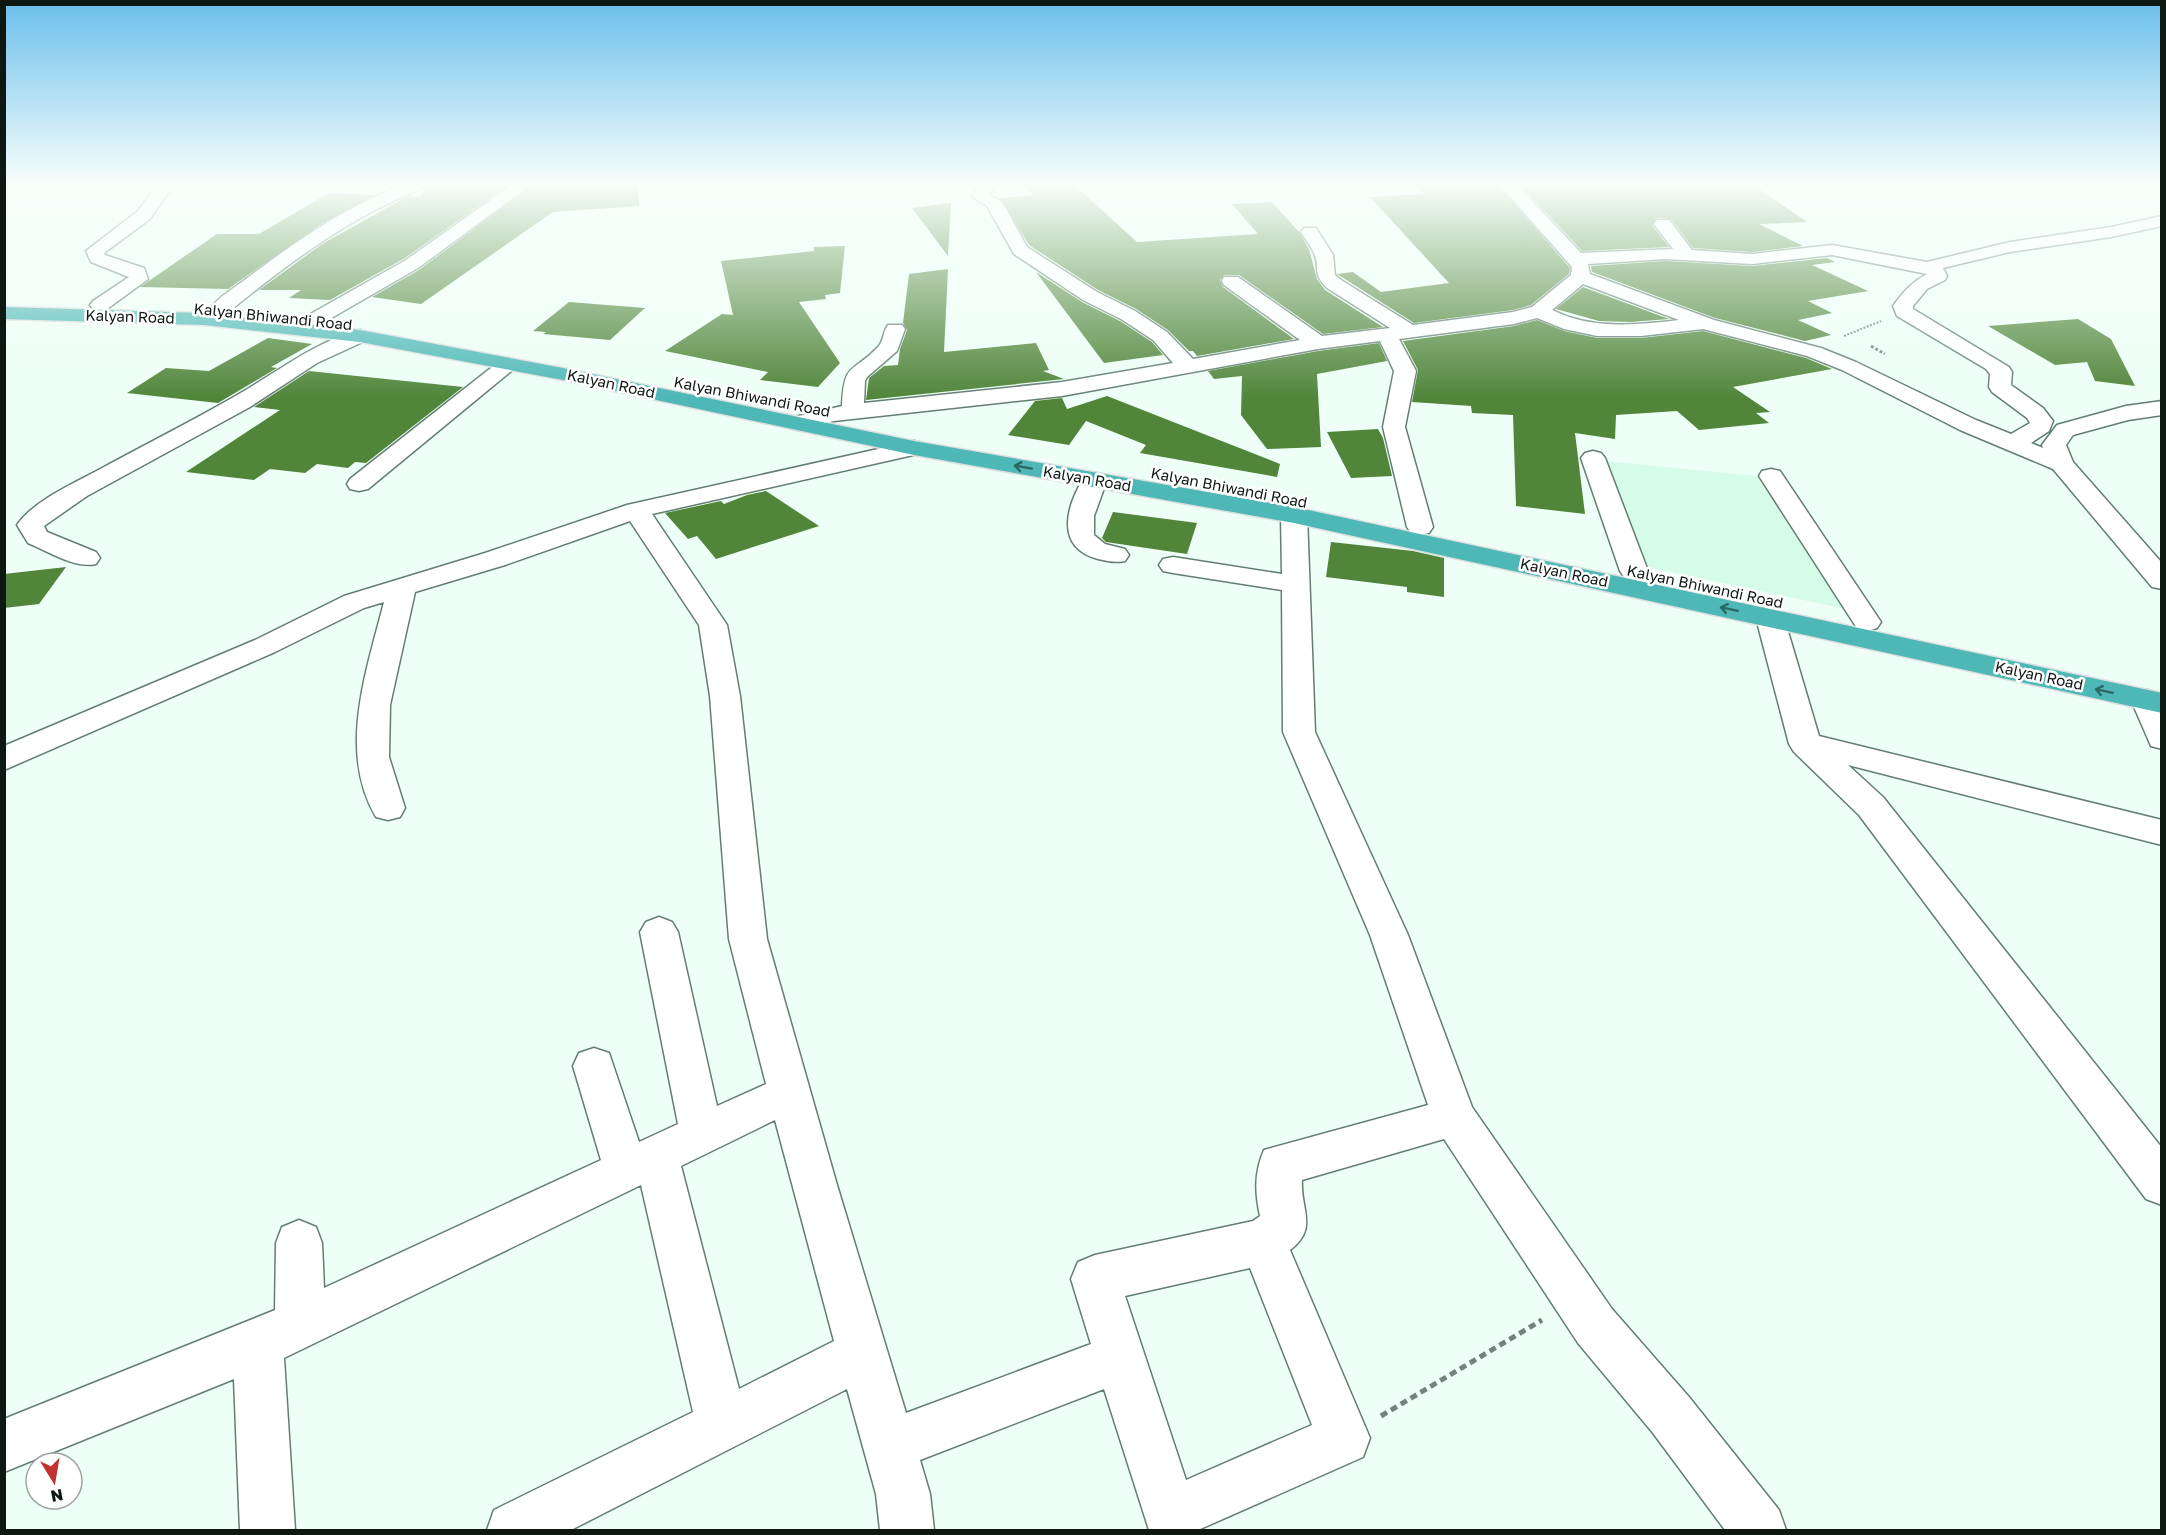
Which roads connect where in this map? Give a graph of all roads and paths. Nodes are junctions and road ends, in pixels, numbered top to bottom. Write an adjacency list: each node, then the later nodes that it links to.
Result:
1 (97, 256): 16 (street)
2 (290, 256): 17 (street)
3 (424, 256): 21 (street)
4 (1029, 256): 31 (street)
5 (1324, 256): 24 (street)
6 (1568, 256): 14 (street)
7 (1655, 256): 14 (street)
8 (1683, 256): 9 (street)
9 (1687, 256): 10 (street)
10 (1782, 256)
11 (1863, 256): 13 (street)
12 (1974, 256): 13 (street)
13 (1927, 267): 20 (street)
14 (1578, 268): 19 (street); 22 (street)
15 (1231, 281): 28 (street)
16 (100, 305): 17 (highway, Kalyan Bhiwandi Road); 18 (highway, Kalyan Bhiwandi Road)
17 (220, 309): 21 (highway, Kalyan Bhiwandi Road)
18 (6, 311): 26 (highway, Kalyan Road)
19 (1539, 311): 22 (street); 24 (street)
20 (1904, 312): 27 (path); 36 (street)
21 (314, 320): 34 (highway, Kalyan Bhiwandi Road)
22 (1707, 324): 32 (street)
23 (896, 329): 34 (street)
24 (1410, 332): 25 (street)
25 (1387, 335): 28 (street); 45 (street)
26 (360, 336): 30 (highway, Kalyan Road); 47 (street)
27 (1850, 338)
28 (1318, 342): 31 (street)
29 (1865, 344): 32 (path)
30 (508, 364): 35 (highway, Kalyan Road); 42 (street)
31 (1188, 366): 34 (street)
32 (1849, 366): 36 (street)
33 (2162, 408): 39 (street)
34 (843, 413): 35 (street); 45 (highway, Kalyan Bhiwandi Road)
35 (798, 423): 37 (highway, Kalyan Road)
36 (2012, 444): 39 (street)
37 (914, 448): 41 (highway, Kalyan Road, one-way to 37); 43 (street)
38 (1593, 458): 49 (street)
39 (2062, 464): 50 (street)
40 (1771, 476): 54 (street)
41 (1095, 480): 44 (highway, Kalyan Road); 46 (street)
42 (359, 484)
43 (636, 510): 52 (street); 63 (street)
44 (1294, 515): 51 (street); 53 (highway, Kalyan Road, one-way to 44)
45 (1420, 526): 49 (highway, Kalyan Bhiwandi Road)
46 (1116, 555)
47 (87, 558)
48 (1173, 565): 51 (street)
49 (1634, 571): 54 (highway, Kalyan Bhiwandi Road)
50 (2162, 581)
51 (1294, 584): 64 (street)
52 (402, 587): 58 (street); 59 (street)
53 (1770, 618): 55 (highway, Kalyan Road, one-way to 53); 57 (street)
54 (1867, 622): 55 (highway, Kalyan Bhiwandi Road)
55 (2156, 696): 56 (street)
56 (2162, 738)
57 (1805, 744): 60 (street); 67 (street)
58 (4, 759)
59 (388, 808)
60 (2162, 833)
61 (659, 932): 65 (street)
62 (594, 1066): 66 (street)
63 (789, 1093): 65 (street); 72 (street)
64 (1454, 1118): 68 (street); 81 (street)
65 (702, 1134): 66 (street)
66 (641, 1163): 71 (street); 74 (street)
67 (2162, 1184)
68 (1263, 1242): 75 (street); 75 (street)
69 (299, 1243): 71 (street)
70 (1518, 1333): 75 (path)
71 (279, 1334): 76 (street); 78 (street)
72 (862, 1354): 74 (street); 77 (street)
73 (1093, 1368): 77 (street)
74 (722, 1425): 79 (street)
75 (1344, 1438)
76 (4, 1446)
77 (889, 1446): 80 (street)
78 (268, 1530)
79 (514, 1530)
80 (907, 1530)
81 (1760, 1530)

